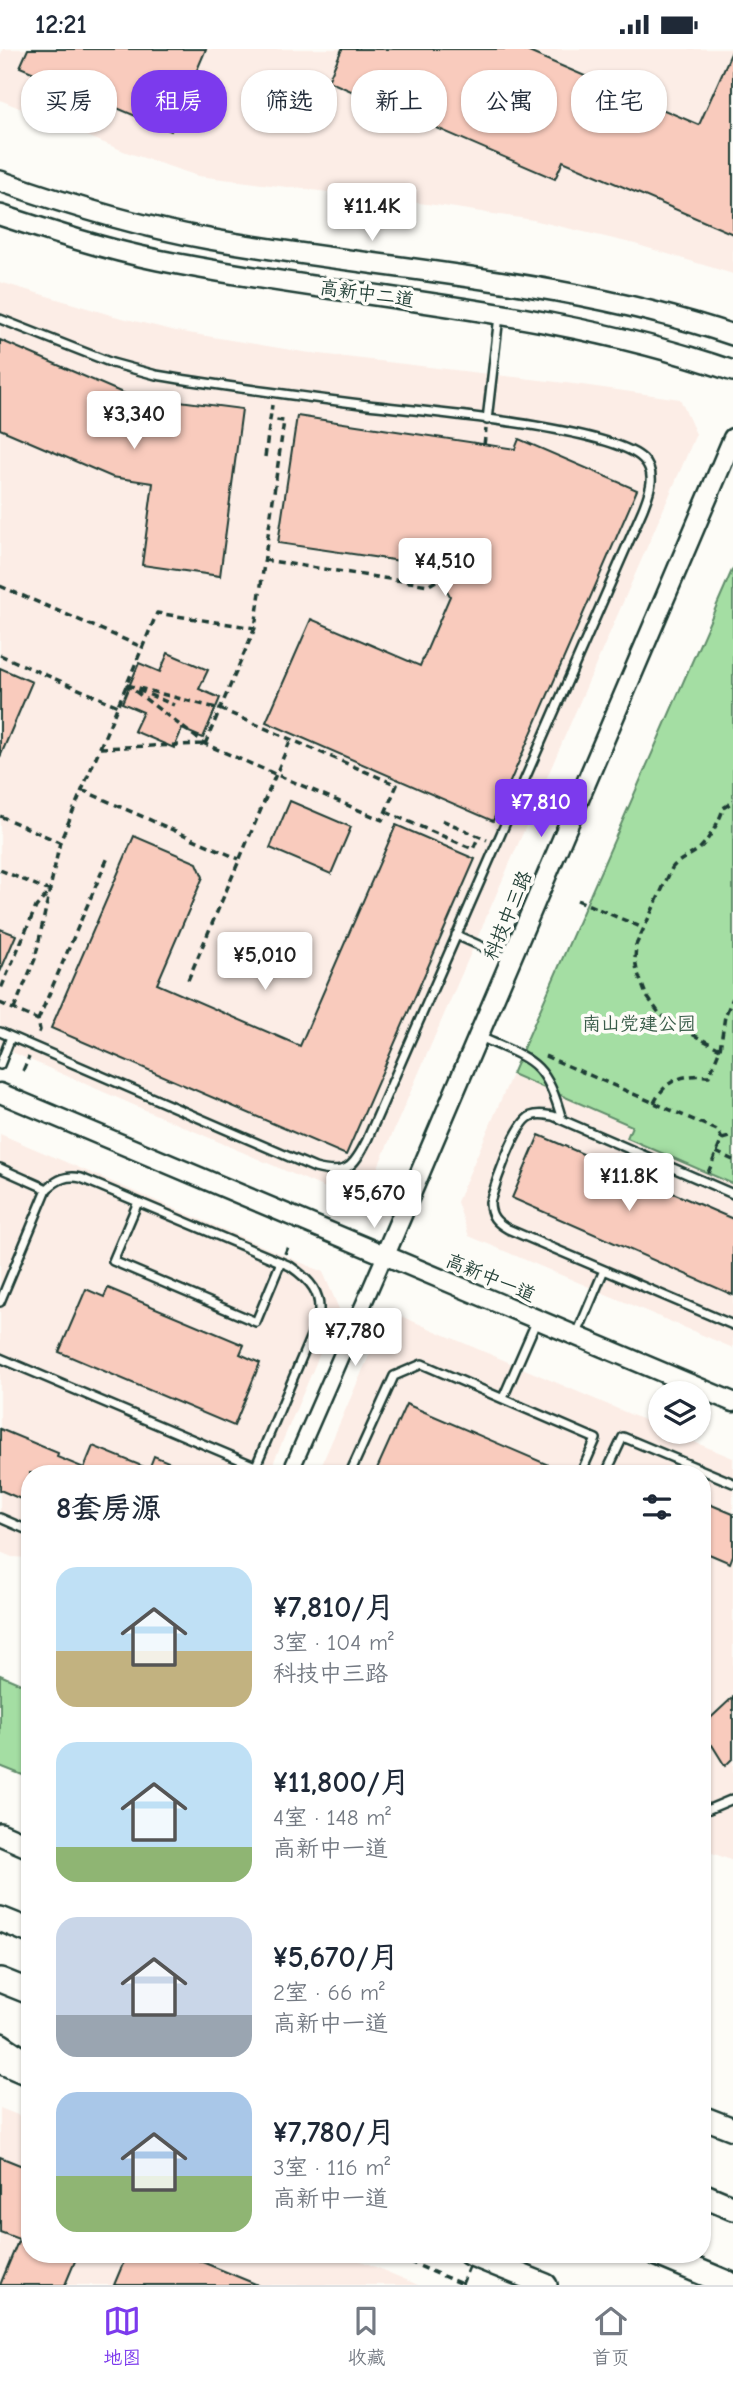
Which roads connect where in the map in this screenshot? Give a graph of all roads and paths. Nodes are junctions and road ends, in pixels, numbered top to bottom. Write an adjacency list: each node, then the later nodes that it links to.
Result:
1 (0, 181): 5 (main road, 高新中二道)
2 (0, 215): 3 (main road, 高新中二道)
3 (500, 313): 6 (main road, 高新中二道); 9 (lane)
4 (0, 319): 7 (lane)
5 (733, 335)
6 (733, 371)
7 (274, 392): 8 (path); 9 (lane)
8 (270, 419): 11 (path); 12 (path)
9 (486, 419): 33 (lane)
10 (733, 438): 41 (street, 科技中三路)
11 (265, 457)
12 (264, 560): 13 (path); 15 (path)
13 (441, 578)
14 (0, 586): 16 (path)
15 (255, 628): 16 (path); 21 (path)
16 (142, 647): 18 (path)
17 (0, 656): 20 (path)
18 (127, 685): 19 (path); 20 (path); 21 (path); 23 (path)
19 (174, 705)
20 (118, 706): 24 (path)
21 (220, 709): 22 (path); 23 (path)
22 (291, 739): 25 (path); 28 (path)
23 (205, 744): 24 (path); 25 (path)
24 (100, 748): 26 (path)
25 (276, 774): 28 (path); 35 (path)
26 (82, 790): 32 (path); 35 (path)
27 (733, 802): 39 (path)
28 (386, 812): 31 (path)
29 (0, 817): 32 (path)
30 (442, 820): 31 (path)
31 (479, 836): 33 (path)
32 (60, 842): 37 (path)
33 (495, 843): 40 (lane)
34 (109, 855): 46 (path)
35 (239, 859): 42 (path)
36 (0, 870): 37 (path)
37 (50, 891): 43 (path); 45 (path)
38 (577, 900): 39 (path)
39 (643, 928): 50 (path)
40 (456, 935): 41 (lane); 49 (lane)
41 (511, 959): 48 (street, 科技中三路)
42 (188, 980)
43 (0, 991)
44 (733, 997): 50 (path)
45 (13, 1009)
46 (38, 1020)
47 (0, 1033): 49 (lane)
48 (478, 1036): 55 (lane); 65 (street, 科技中三路)
49 (11, 1037): 52 (lane)
50 (720, 1049): 54 (path)
51 (540, 1054): 54 (path)
52 (0, 1065)
53 (0, 1093): 65 (street, 高新中一道)
54 (654, 1103): 57 (path)
55 (562, 1120): 61 (lane); 67 (lane)
56 (733, 1136): 57 (path)
57 (722, 1139): 58 (path)
58 (716, 1152): 59 (path); 61 (path)
59 (733, 1160)
60 (0, 1168): 62 (lane)
61 (704, 1181): 63 (lane)
62 (47, 1189): 64 (lane); 68 (lane)
63 (733, 1194)
64 (138, 1202): 66 (lane); 66 (lane)
65 (385, 1255): 69 (street, 高新中一道); 77 (street)
66 (281, 1262): 76 (lane)
67 (604, 1270): 70 (lane); 71 (lane)
68 (0, 1302)
69 (537, 1319): 71 (street, 高新中一道); 73 (lane)
70 (733, 1325)
71 (576, 1336): 74 (street, 高新中一道)
72 (0, 1358): 75 (lane)
73 (503, 1398): 78 (lane); 79 (lane)
74 (733, 1402)
75 (243, 1465)
76 (256, 1465)
77 (293, 1465)
78 (354, 1465)
79 (585, 1465)
80 (610, 1465): 81 (lane)
81 (690, 1465)
82 (711, 1474): 83 (lane)
83 (733, 1483)
84 (0, 1518): 85 (lane)
85 (21, 1527)
86 (733, 1799): 87 (lane)
87 (711, 1808)
88 (0, 1834): 89 (main road)
89 (21, 1843)
90 (0, 1919): 91 (highway)
91 (21, 1927)
92 (0, 1980): 93 (highway)
93 (21, 1988)
94 (0, 2045): 95 (highway)
95 (21, 2059)
96 (0, 2062): 97 (main road)
97 (21, 2071)
98 (711, 2120): 99 (main road)
99 (733, 2129)
100 (711, 2195): 102 (highway)
101 (711, 2197): 103 (highway)
102 (733, 2200)
103 (733, 2208)
104 (412, 2263): 108 (path)
105 (469, 2263): 108 (path, bridge)
106 (493, 2263): 109 (main road)
107 (679, 2263): 110 (highway)
108 (463, 2285)
109 (546, 2285)
110 (732, 2285)

